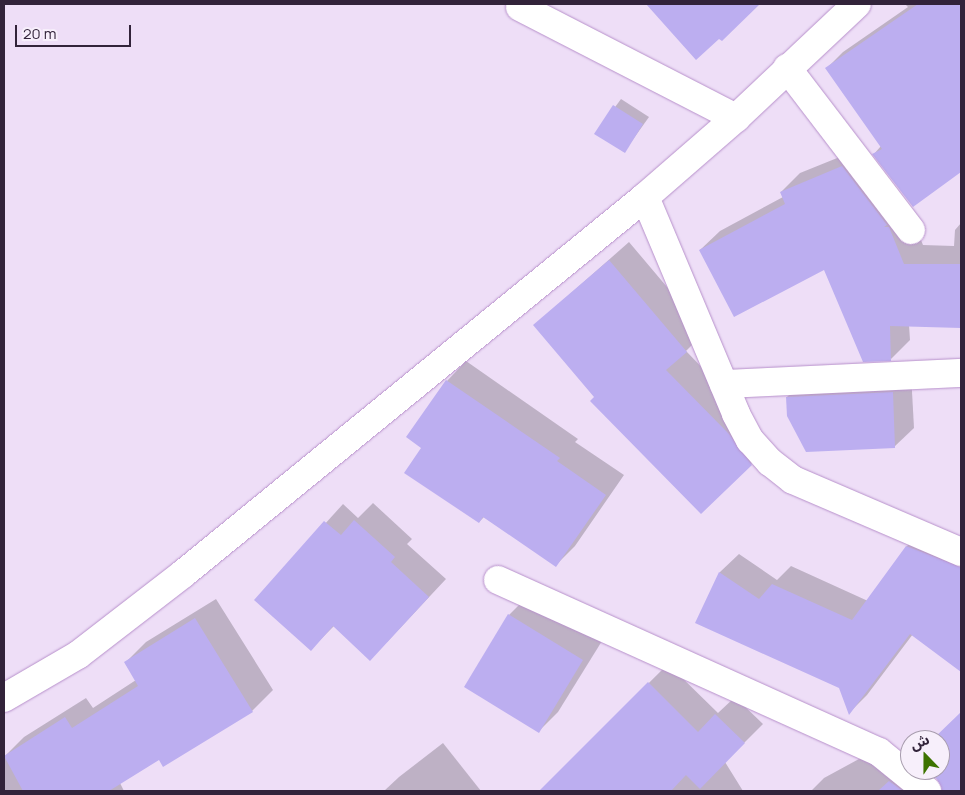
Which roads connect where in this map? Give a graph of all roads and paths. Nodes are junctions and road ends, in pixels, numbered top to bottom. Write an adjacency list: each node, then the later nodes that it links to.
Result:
1 (857, 4): 3 (street)
2 (520, 7): 4 (street)
3 (787, 68): 4 (street); 6 (street)
4 (736, 118): 5 (street)
5 (645, 197): 8 (street); 11 (street)
6 (911, 230)
7 (961, 373): 8 (street)
8 (724, 384): 9 (street)
9 (961, 552)
10 (498, 580): 12 (street)
11 (4, 698)
12 (927, 791)

